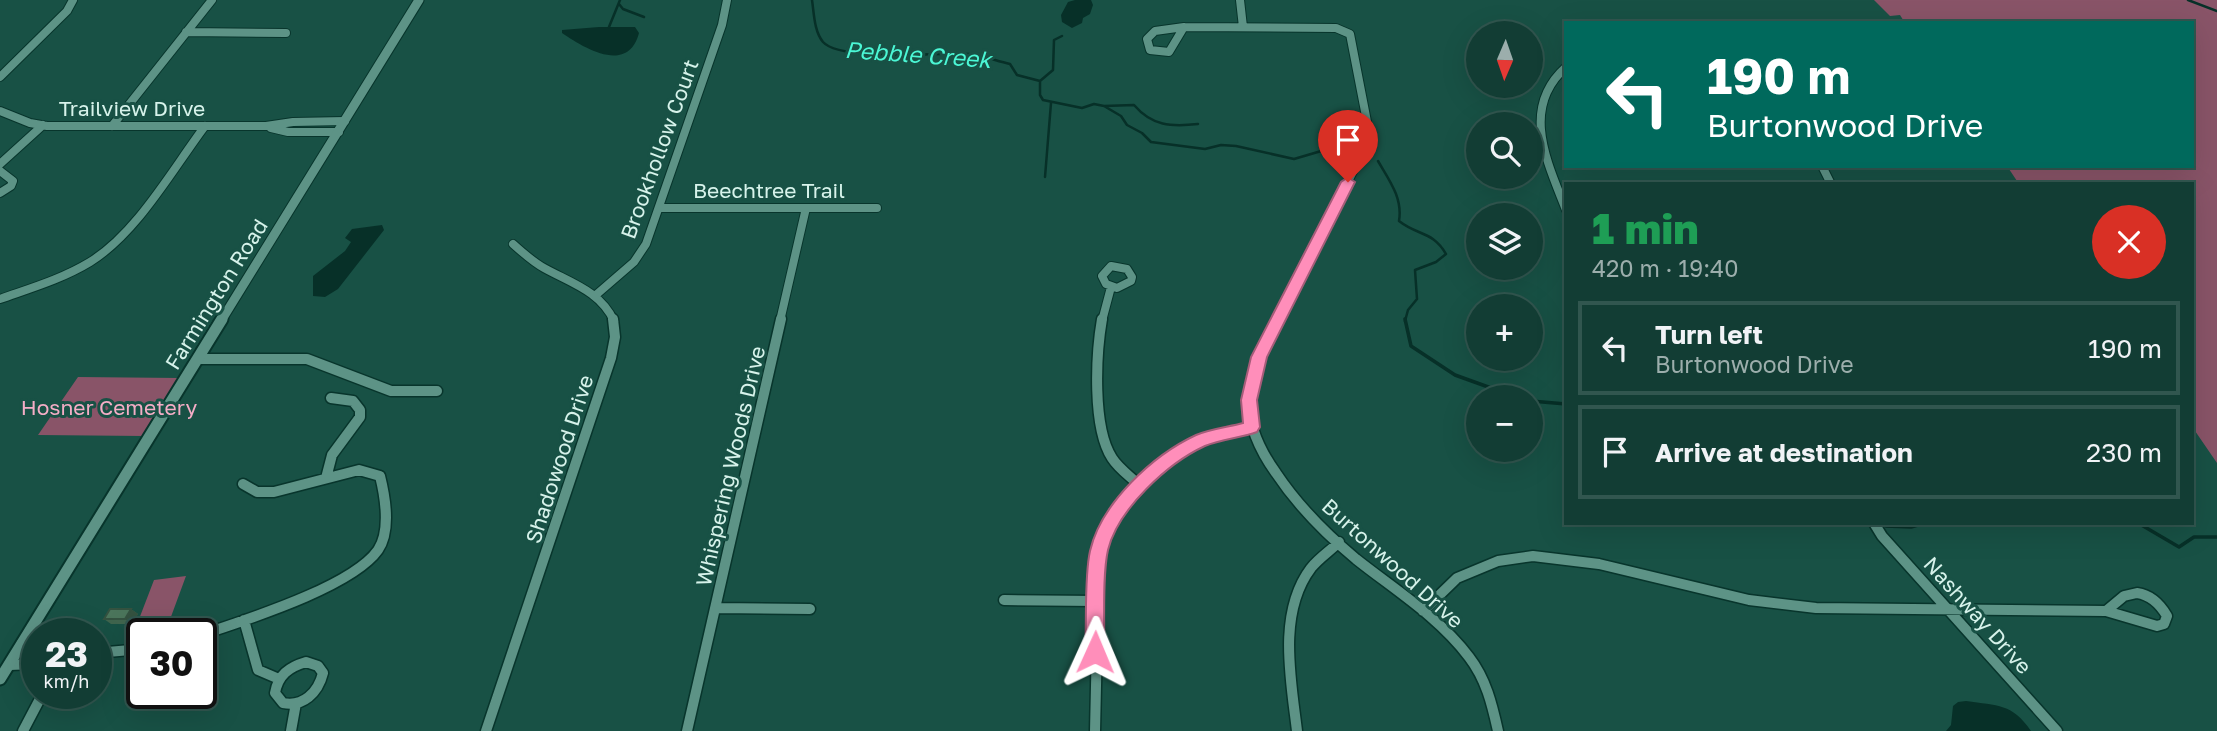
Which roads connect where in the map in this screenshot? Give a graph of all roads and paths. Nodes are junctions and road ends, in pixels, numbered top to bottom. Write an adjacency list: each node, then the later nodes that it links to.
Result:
1 (73, 0): 11 (street)
2 (212, 0): 8 (street)
3 (419, 0): 13 (street, Farmington Road)
4 (727, 0): 23 (street, Brookhollow Court)
5 (1240, 0): 7 (street)
6 (1184, 27): 6 (street); 7 (street)
7 (1243, 27): 33 (street, Burtonwood Drive)
8 (186, 32): 9 (street); 15 (street)
9 (286, 33)
10 (1564, 68): 22 (street)
11 (0, 76)
12 (0, 111): 14 (street, Trailview Drive)
13 (345, 121): 17 (street, Trailview Drive); 18 (street, Farmington Road)
14 (43, 125): 15 (street, Trailview Drive); 19 (street)
15 (112, 126): 16 (street, Trailview Drive)
16 (205, 126): 17 (street, Trailview Drive); 29 (street)
17 (266, 126): 18 (street, Trailview Drive)
18 (339, 132): 30 (street, Farmington Road)
19 (0, 164)
20 (0, 171): 21 (street)
21 (0, 193)
22 (1564, 205)
23 (661, 208): 24 (street, Beechtree Trail); 28 (street, Brookhollow Court)
24 (806, 208): 25 (street, Beechtree Trail); 41 (street, Whispering Woods Drive)
25 (877, 208)
26 (513, 244): 28 (street)
27 (1111, 287): 36 (street)
28 (597, 294): 58 (street, Shadowood Drive)
29 (0, 299)
30 (199, 359): 31 (street); 46 (street, Farmington Road)
31 (437, 391)
32 (331, 398): 34 (street)
33 (1252, 427): 36 (street); 38 (street, Burtonwood Drive)
34 (326, 478): 35 (street); 47 (street)
35 (243, 484)
36 (1139, 485): 40 (street)
37 (1875, 525): 43 (street, Nashway Drive)
38 (1339, 542): 44 (street, Burtonwood Drive); 61 (street)
39 (1004, 600): 40 (street)
40 (1096, 601): 60 (street)
41 (715, 608): 42 (street); 59 (street, Whispering Woods Drive)
42 (810, 609)
43 (1947, 610): 44 (street); 45 (street); 63 (street, Nashway Drive)
44 (1423, 611): 62 (street, Burtonwood Drive)
45 (2106, 611): 45 (street)
46 (38, 618)
47 (244, 620): 48 (street); 53 (street)
48 (217, 629)
49 (21, 645): 50 (street, Farmington Road)
50 (9, 665): 51 (street); 52 (street, Farmington Road)
51 (21, 665)
52 (0, 679)
53 (279, 679): 54 (street); 54 (street)
54 (296, 704): 57 (street)
55 (35, 709): 56 (street)
56 (23, 731)
57 (291, 731)
58 (486, 731)
59 (687, 731)
60 (1095, 731)
61 (1297, 731)
62 (1498, 731)
63 (2057, 731)

